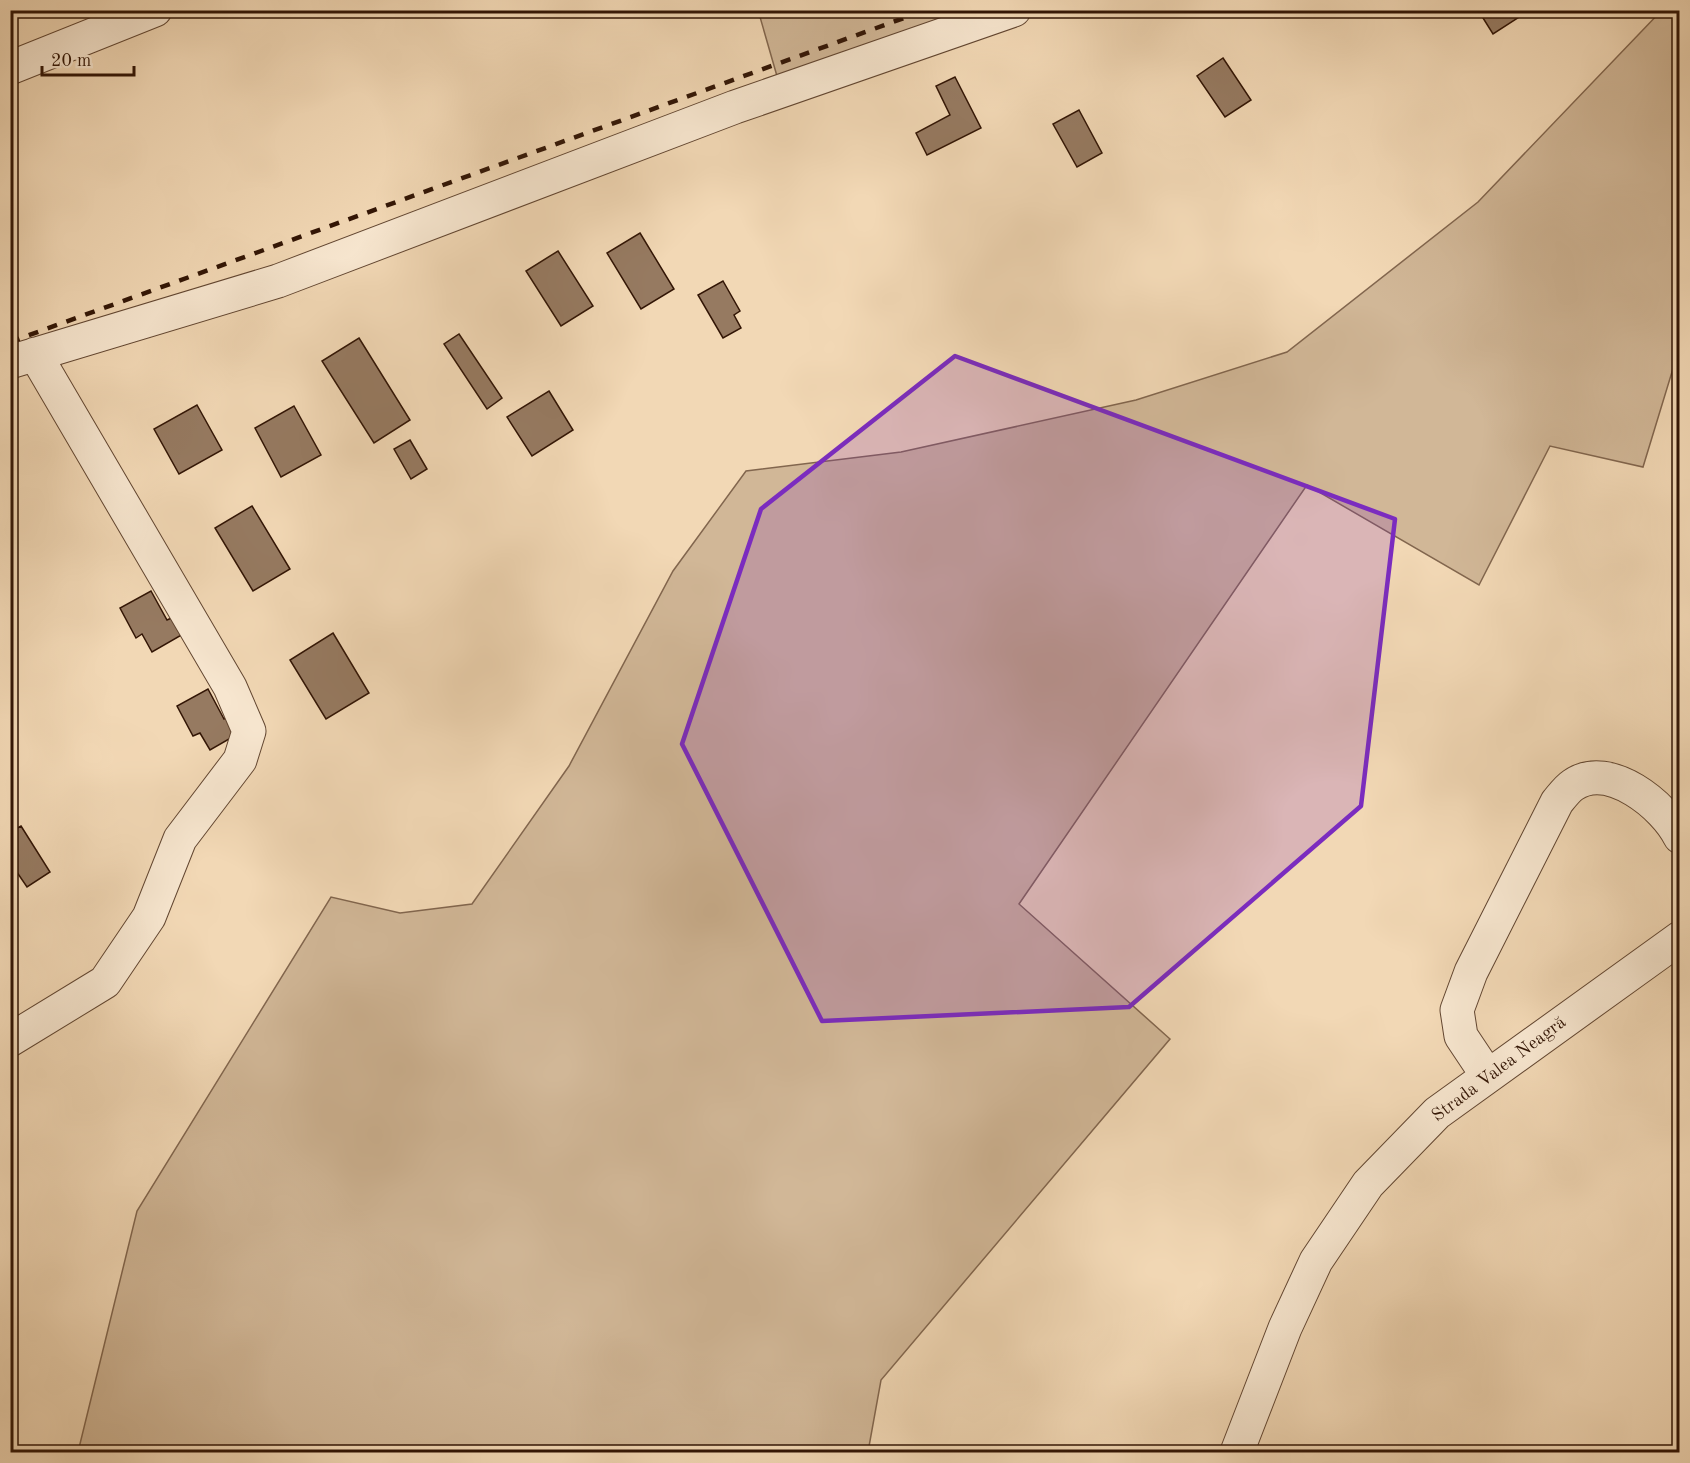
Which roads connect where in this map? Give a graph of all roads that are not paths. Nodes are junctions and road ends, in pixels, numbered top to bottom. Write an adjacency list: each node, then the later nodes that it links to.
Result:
1 (155, 10): 3 (street)
2 (1014, 10): 4 (street)
3 (10, 68)
4 (23, 358): 7 (street)
5 (1680, 837): 8 (street)
6 (1680, 938): 8 (street, Strada Valea Neagră)
7 (10, 1040)
8 (1487, 1075): 9 (street, Strada Valea Neagră)
9 (1241, 1451)

